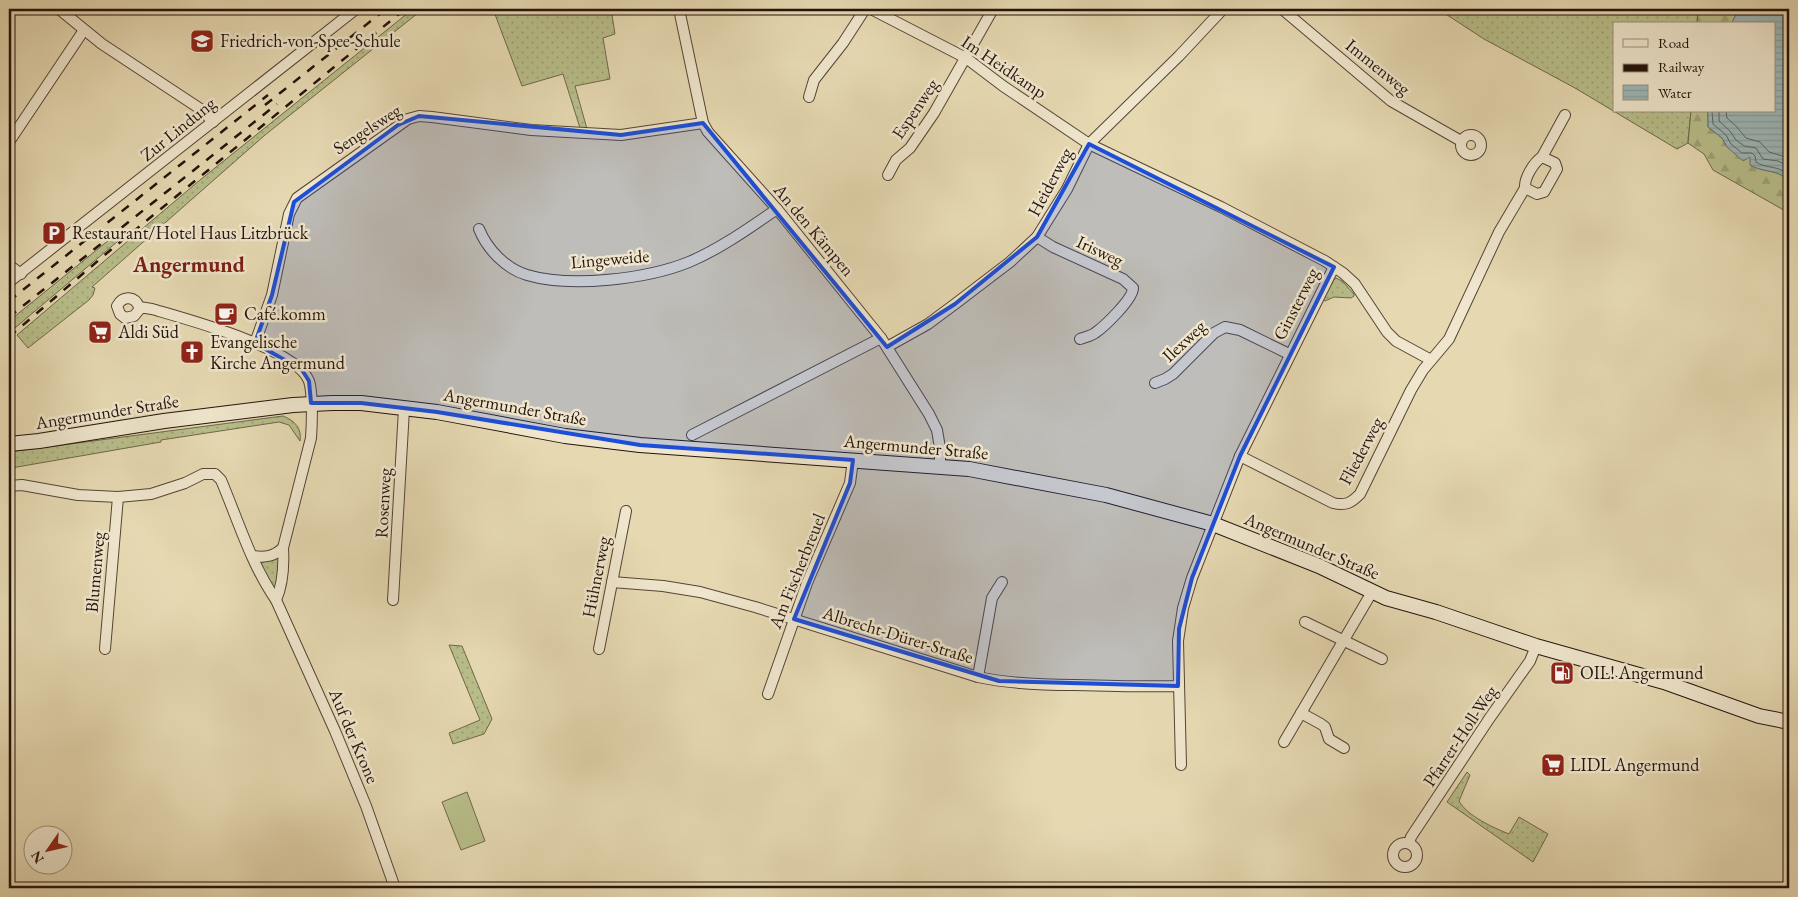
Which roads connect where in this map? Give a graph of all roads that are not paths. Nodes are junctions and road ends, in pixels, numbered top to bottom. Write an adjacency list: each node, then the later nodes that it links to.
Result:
1 (59, 9): 9 (street)
2 (356, 9): 13 (street, Zur Lindung)
3 (679, 9): 14 (street, An den Kämpen)
4 (865, 9): 11 (street)
5 (872, 9): 10 (street, Im Heidkamp)
6 (993, 9): 10 (street, Espenweg)
7 (1223, 9): 17 (street, Heiderweg)
8 (1282, 9): 15 (street, Immenweg)
9 (84, 30): 13 (street); 16 (street)
10 (966, 58): 17 (street, Im Heidkamp); 19 (street, Espenweg)
11 (809, 97)
12 (1564, 114): 18 (street, Fliederweg)
13 (213, 122): 26 (street, Zur Lindung)
14 (703, 123): 21 (street, An den Kämpen); 30 (street, Sengelsweg)
15 (1461, 141)
16 (9, 142)
17 (1089, 144): 23 (street, Heiderweg); 25 (street, Ginsterweg)
18 (1542, 156): 20 (street, Fliederweg); 20 (street)
19 (888, 175)
20 (1525, 188): 33 (street, Fliederweg)
21 (777, 209): 22 (street, Lingeweide); 31 (street, An den Kämpen)
22 (479, 229)
23 (1037, 237): 29 (street, Irisweg); 31 (street, Heiderweg)
24 (9, 265): 26 (street)
25 (1334, 267): 32 (street, Ginsterweg); 33 (street)
26 (20, 274): 27 (street, Zur Lindung)
27 (9, 282)
28 (139, 307): 30 (street)
29 (1080, 339)
30 (255, 343): 35 (street)
31 (884, 343): 37 (street, Heiderweg); 41 (street, An den Kämpen)
32 (1289, 354): 34 (street, Ilexweg); 39 (street, Ginsterweg)
33 (1431, 360): 39 (street, Fliederweg)
34 (1155, 383)
35 (311, 403): 36 (main road, Angermunder Straße); 38 (main road, Angermunder Straße); 46 (street)
36 (404, 408): 40 (main road, Angermunder Straße); 52 (street, Rosenweg)
37 (692, 435)
38 (9, 444)
39 (1240, 456): 45 (street, Ginsterweg)
40 (853, 460): 41 (main road, Angermunder Straße); 53 (street, Am Fischerbreuel)
41 (940, 466): 45 (main road, Angermunder Straße)
42 (9, 486): 43 (street)
43 (118, 498): 47 (street, Auf der Krone); 57 (street, Blumenweg)
44 (626, 510): 48 (street, Hühnerweg)
45 (1213, 524): 50 (main road, Angermunder Straße); 61 (street, Ginsterweg)
46 (284, 548): 47 (street); 51 (street)
47 (253, 556): 51 (street, Auf der Krone)
48 (612, 582): 53 (street, Albrecht-Dürer-Straße); 58 (street, Hühnerweg)
49 (1002, 582): 60 (street)
50 (1372, 592): 55 (street); 56 (main road, Angermunder Straße)
51 (276, 600): 69 (street, Auf der Krone)
52 (394, 600)
53 (794, 619): 60 (street, Albrecht-Dürer-Straße); 62 (street, Am Fischerbreuel)
54 (1305, 622): 55 (street)
55 (1344, 641): 59 (street); 63 (street)
56 (1536, 646): 64 (main road, Angermunder Straße); 68 (street, Pfarrer-Holl-Weg)
57 (105, 649)
58 (599, 649)
59 (1382, 659)
60 (978, 677): 61 (street, Albrecht-Dürer-Straße)
61 (1178, 686): 67 (street, Ginsterweg)
62 (768, 694)
63 (1301, 713): 65 (street); 66 (street)
64 (1788, 722)
65 (1284, 742)
66 (1344, 748)
67 (1182, 765)
68 (1409, 844)
69 (395, 888)

